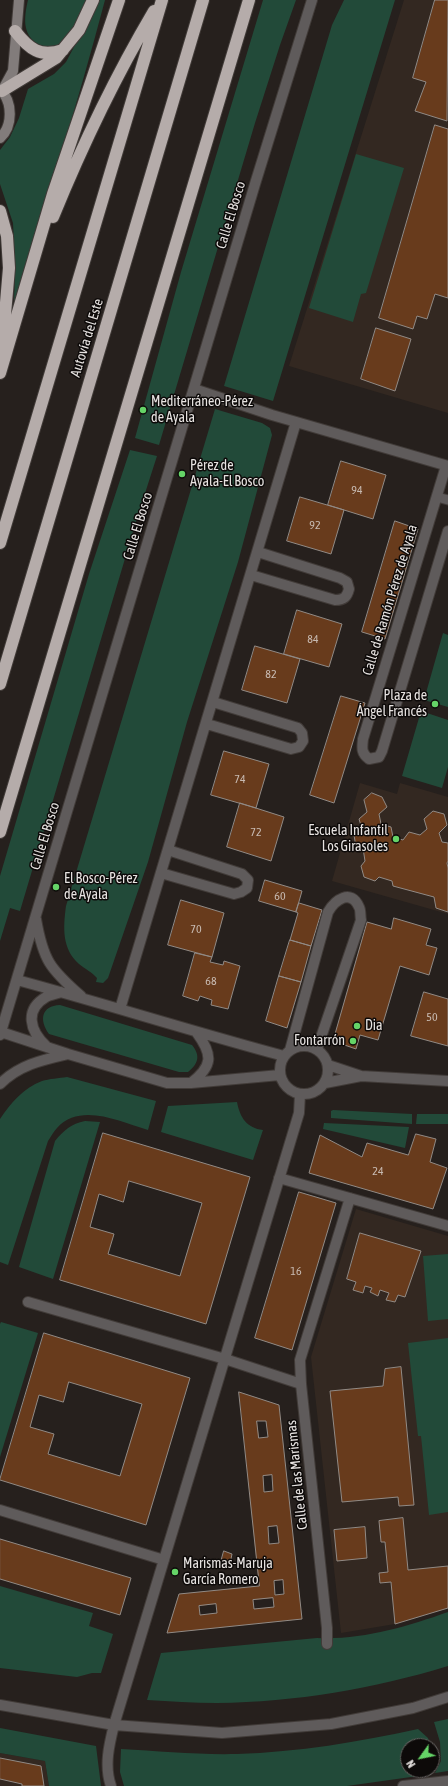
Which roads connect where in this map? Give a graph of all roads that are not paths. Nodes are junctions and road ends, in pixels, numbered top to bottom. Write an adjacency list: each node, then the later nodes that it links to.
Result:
1 (19, 0): 10 (street)
2 (93, 0): 11 (highway)
3 (119, 0): 15 (highway)
4 (161, 0): 15 (highway); 24 (highway, Autovía del Este)
5 (203, 0): 27 (highway, Autovía del Este)
6 (249, 0): 30 (highway)
7 (312, 0): 9 (street, Calle El Bosco)
8 (319, 0): 9 (street, Calle El Bosco)
9 (304, 24): 18 (street, Calle El Bosco)
10 (16, 31): 11 (highway); 12 (street)
11 (64, 50): 12 (highway)
12 (1, 90): 13 (street)
13 (0, 138)
14 (0, 211): 16 (highway)
15 (28, 279): 17 (highway)
16 (0, 364)
17 (0, 373)
18 (194, 389): 19 (street, Calle de Ramón Pérez de Ayala); 33 (street, Calle El Bosco)
19 (296, 422): 20 (street, Calle de Ramón Pérez de Ayala); 25 (street)
20 (447, 466): 21 (street, Calle de Ramón Pérez de Ayala)
21 (437, 497): 22 (lane); 23 (street, Calle de Ramón Pérez de Ayala)
22 (448, 500)
23 (448, 531)
24 (0, 543)
25 (258, 552): 26 (street); 26 (street)
26 (251, 575): 28 (street)
27 (0, 684)
28 (213, 702): 29 (street); 29 (street)
29 (207, 724): 31 (street)
30 (0, 832)
31 (168, 850): 32 (street); 32 (street)
32 (161, 873): 37 (street)
33 (35, 917): 34 (street, Calle El Bosco); 36 (street)
34 (17, 980): 35 (street); 38 (street, Calle El Bosco)
35 (61, 992): 36 (street); 40 (street)
36 (84, 998): 37 (street)
37 (120, 1009): 39 (street)
38 (0, 1033): 40 (street)
39 (197, 1033): 42 (street); 48 (street)
40 (47, 1047): 43 (street)
41 (318, 1049): 42 (street); 42 (street); 44 (street)
42 (287, 1053): 45 (street)
43 (68, 1054): 48 (street); 50 (street)
44 (328, 1065): 46 (street); 49 (street)
45 (280, 1075): 48 (street); 51 (street)
46 (361, 1076): 47 (street); 49 (street)
47 (448, 1080)
48 (191, 1083)
49 (325, 1083): 51 (street)
50 (0, 1084)
51 (300, 1094): 52 (street)
52 (279, 1178): 53 (street); 56 (street)
53 (350, 1198): 54 (street); 57 (street, Calle de las Marismas)
54 (448, 1226)
55 (28, 1302): 56 (street)
56 (224, 1359): 57 (street); 59 (street)
57 (301, 1384): 60 (street, Calle de las Marismas)
58 (0, 1510): 59 (street)
59 (164, 1560): 63 (street)
60 (327, 1644)
61 (448, 1697): 63 (street)
62 (0, 1705): 63 (street)
63 (114, 1725): 65 (street)
64 (448, 1781): 66 (street)
65 (111, 1786)
66 (403, 1786)

